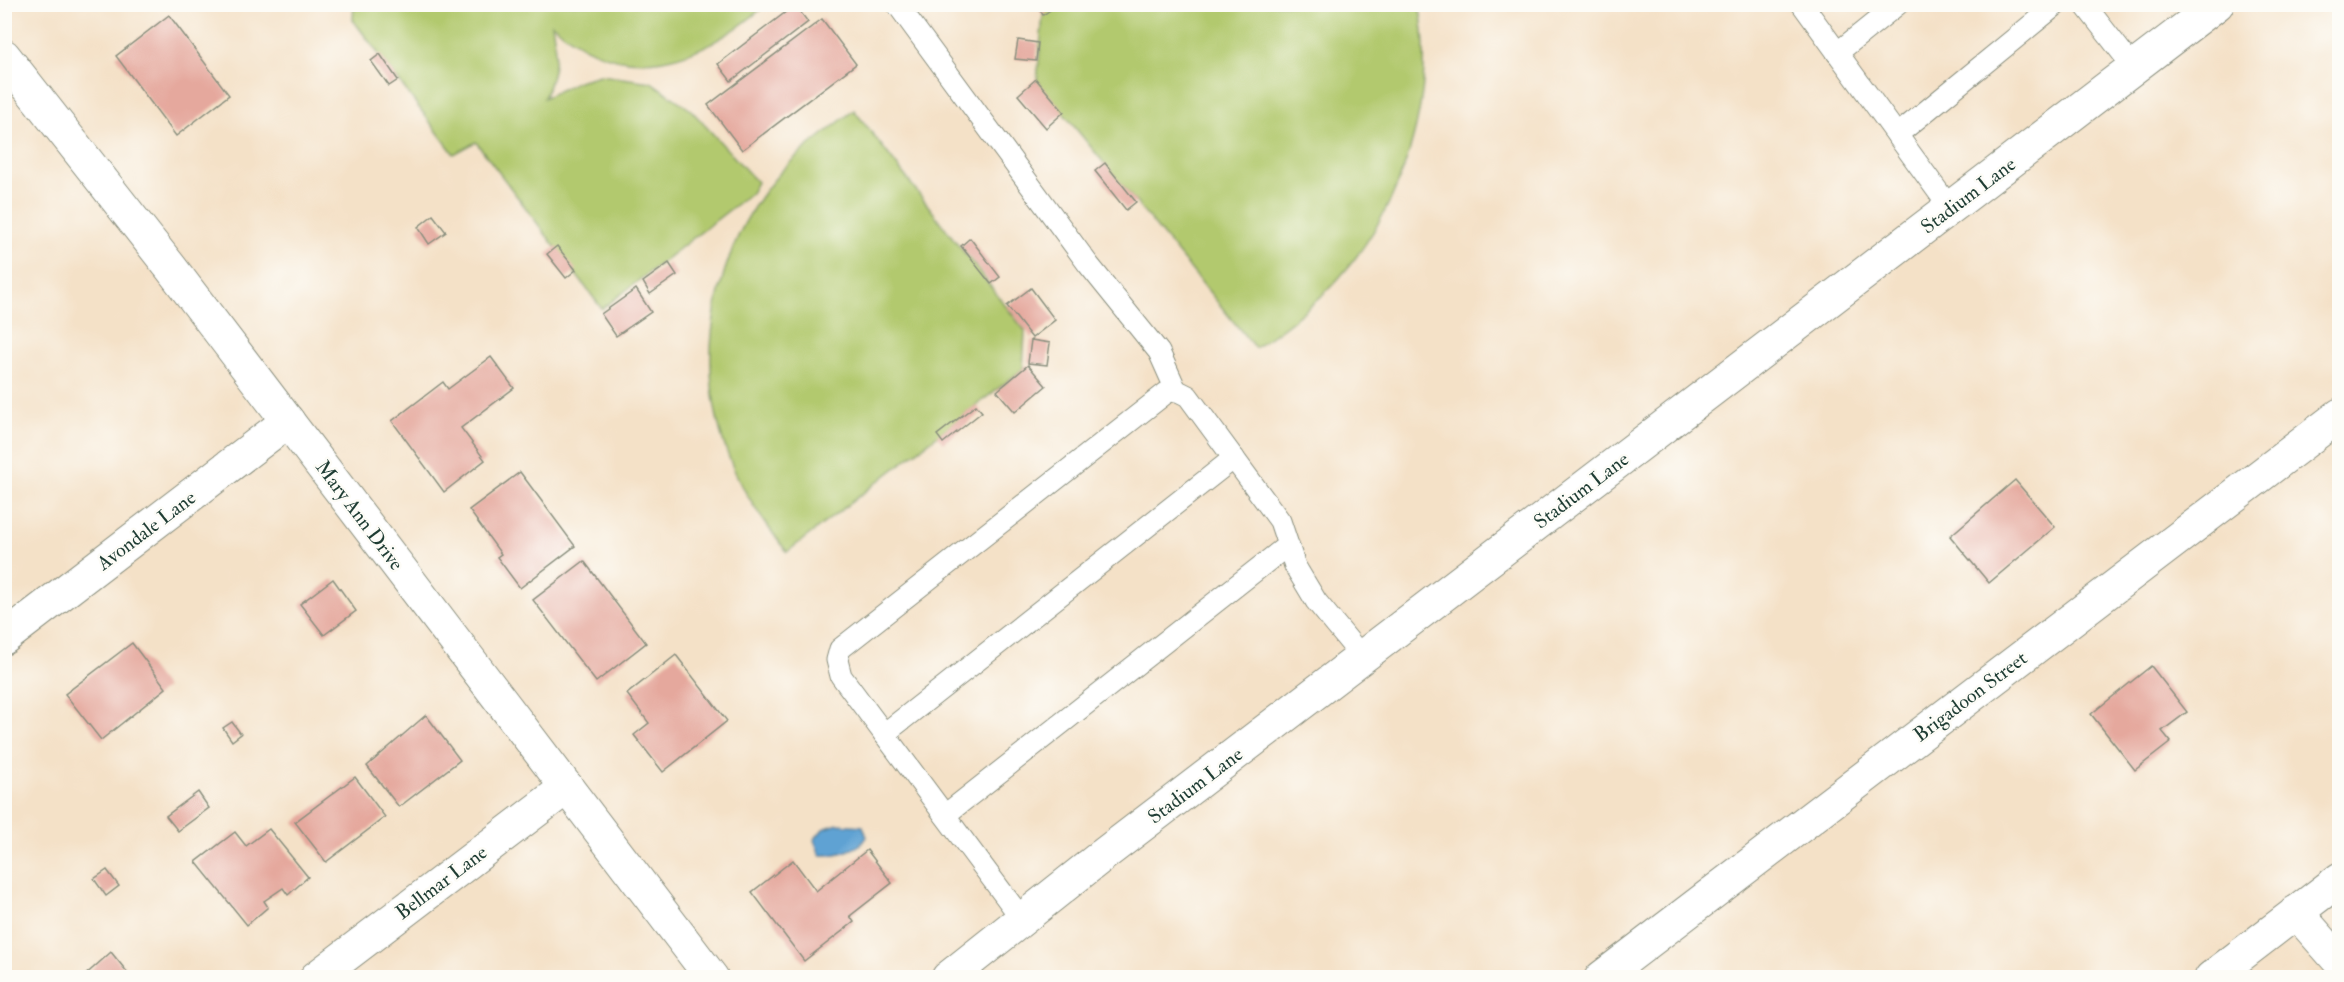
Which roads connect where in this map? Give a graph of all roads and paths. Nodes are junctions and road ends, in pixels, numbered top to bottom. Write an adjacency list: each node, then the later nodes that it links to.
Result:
1 (897, 4): 12 (lane)
2 (1802, 4): 7 (lane)
3 (1898, 4): 7 (lane)
4 (2057, 4): 10 (lane)
5 (2084, 4): 9 (lane)
6 (2200, 10): 9 (street, Stadium Lane)
7 (1838, 53): 10 (lane)
8 (4, 56): 14 (street, Mary Ann Drive)
9 (2134, 68): 11 (street, Stadium Lane)
10 (1897, 135): 11 (lane)
11 (1950, 208): 18 (street, Stadium Lane)
12 (1176, 390): 15 (lane); 19 (lane)
13 (2340, 415): 29 (street, Brigadoon Street)
14 (288, 421): 17 (street, Avondale Lane); 20 (street, Mary Ann Drive)
15 (1234, 458): 16 (lane); 19 (lane)
16 (1288, 545): 18 (lane); 21 (lane)
17 (4, 638)
18 (1362, 657): 24 (street, Stadium Lane)
19 (884, 734): 21 (lane)
20 (567, 787): 26 (street, Bellmar Lane); 27 (street, Mary Ann Drive)
21 (945, 815): 24 (lane)
22 (2340, 879): 23 (street)
23 (2296, 912): 25 (street); 30 (street)
24 (1022, 919): 28 (street, Stadium Lane)
25 (2340, 962)
26 (316, 978)
27 (712, 978)
28 (948, 978)
29 (1601, 978)
30 (2211, 978)

